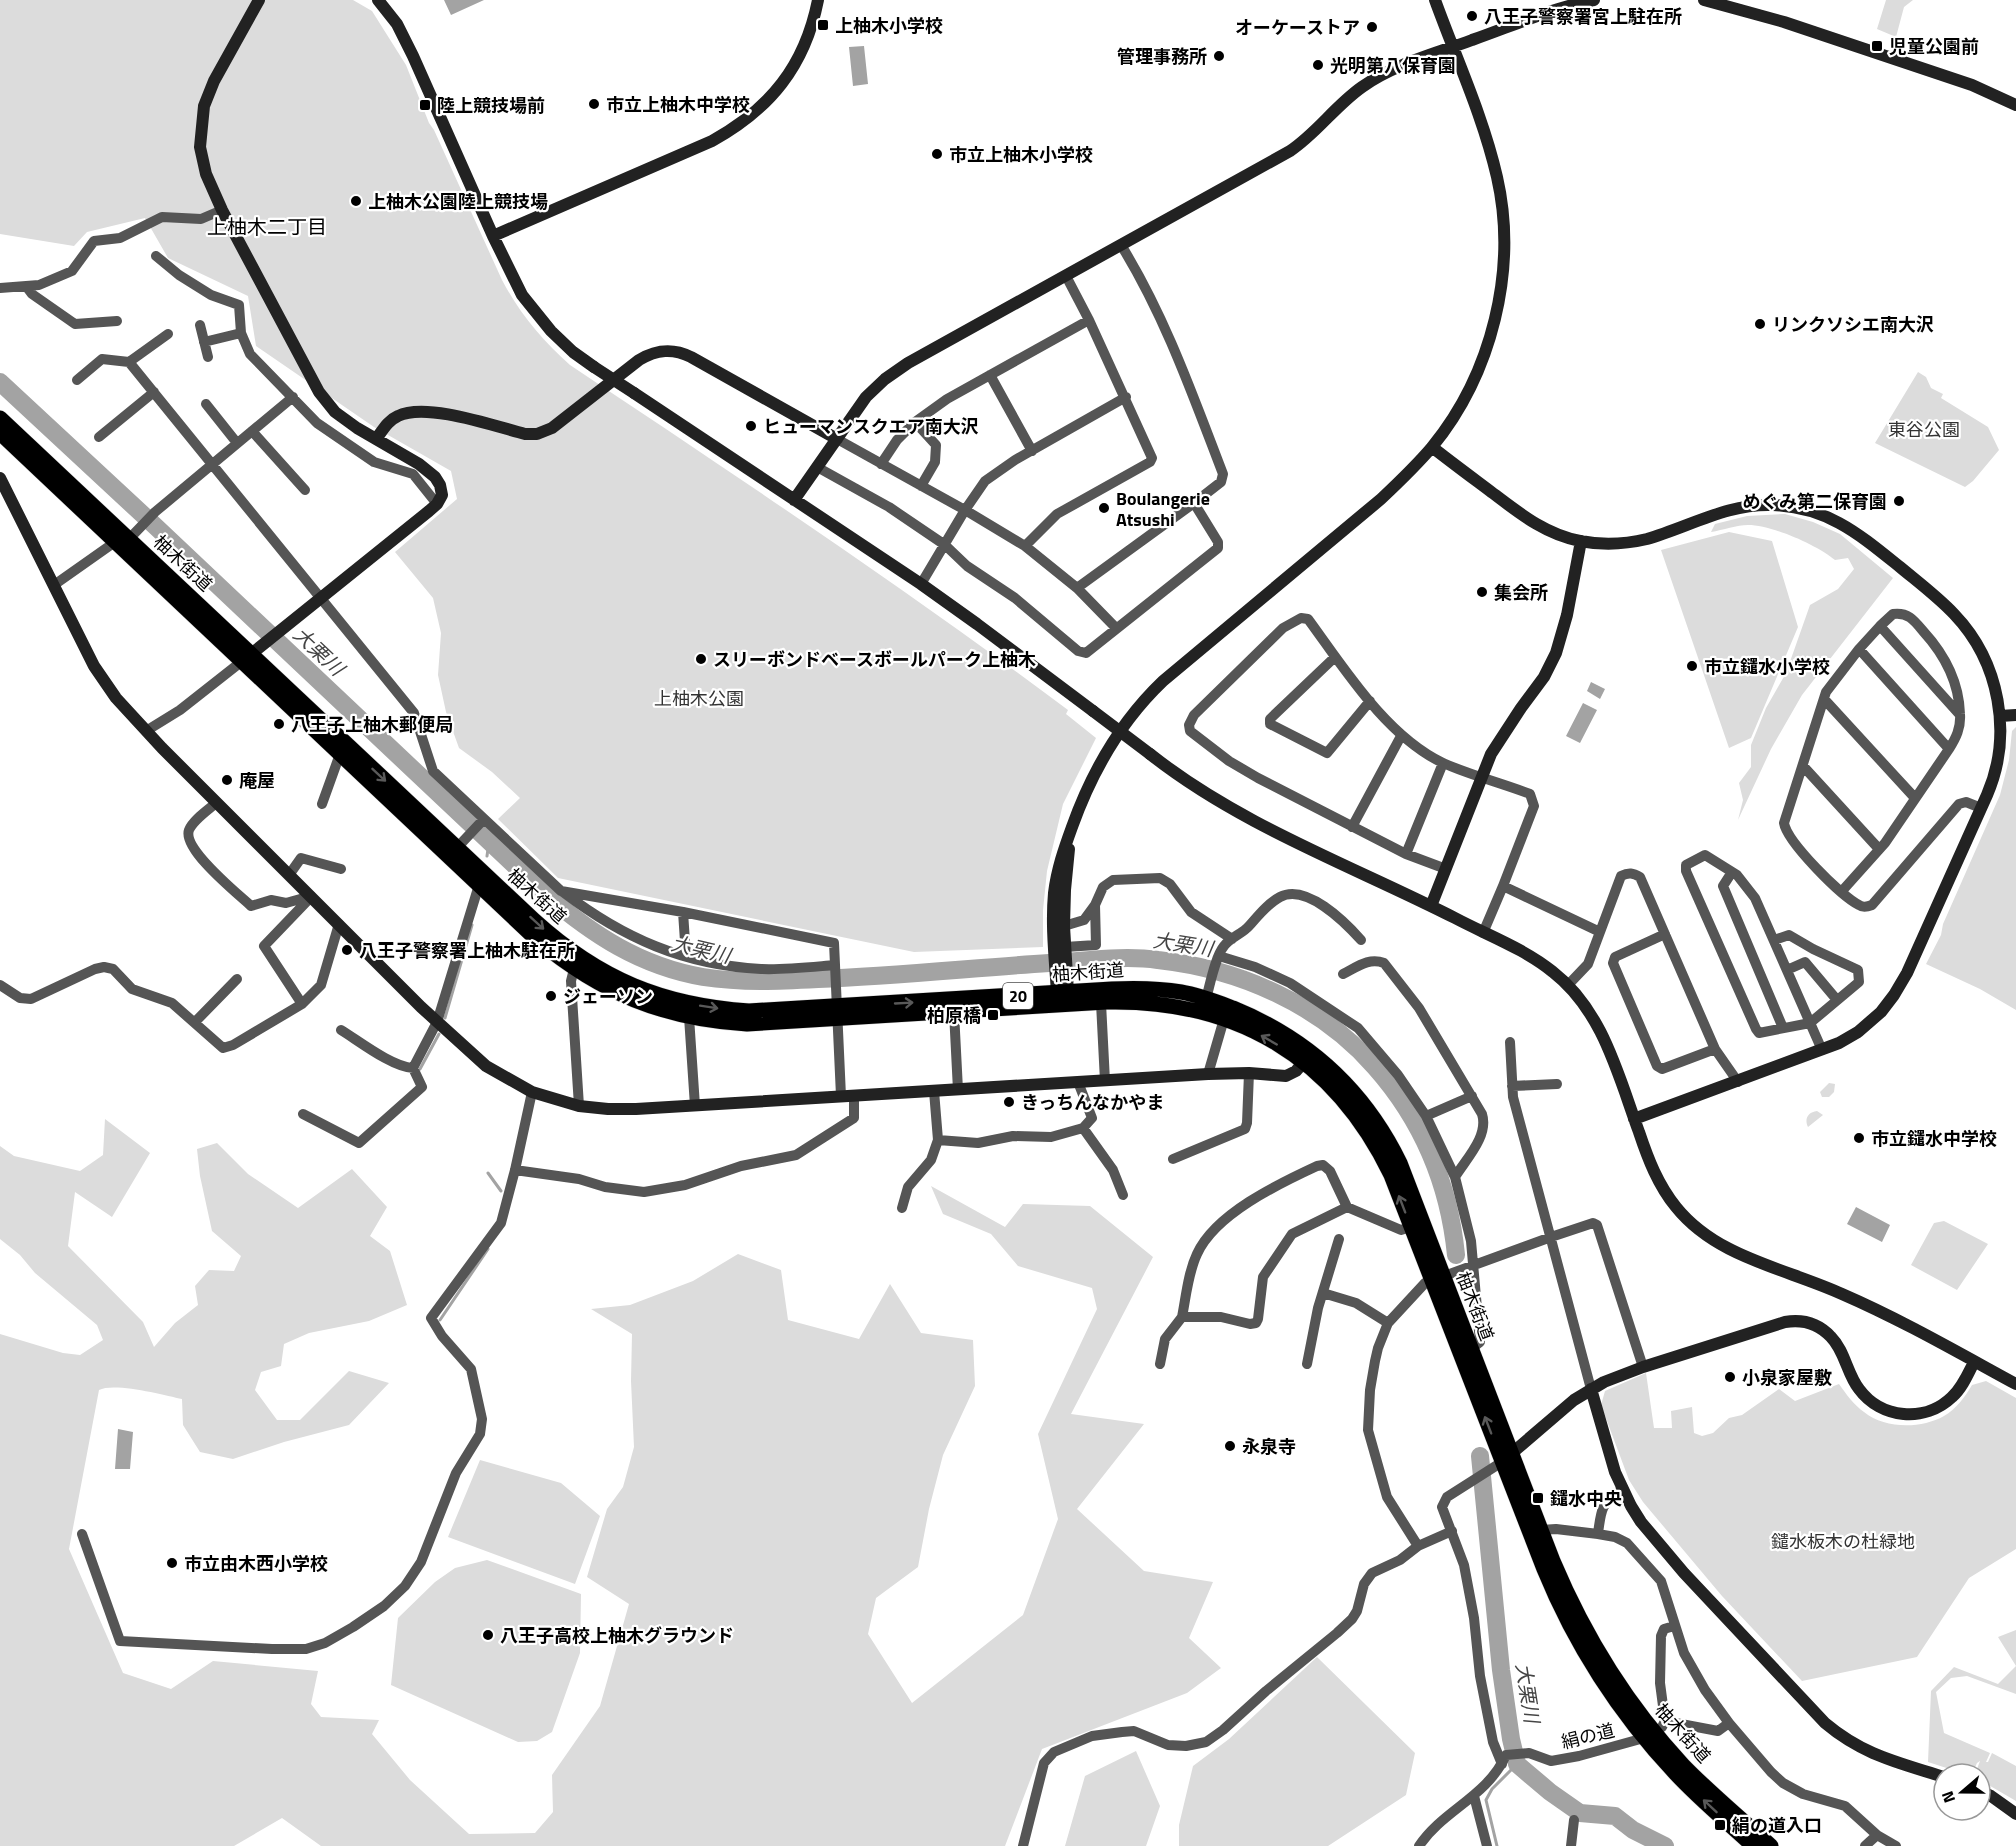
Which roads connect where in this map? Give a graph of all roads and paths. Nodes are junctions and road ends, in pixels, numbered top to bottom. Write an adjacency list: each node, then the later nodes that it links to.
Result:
1 (259, 0): 9 (street)
2 (378, 0): 10 (street)
3 (818, 0): 10 (street)
4 (1435, 0): 7 (street)
5 (1594, 0): 7 (street)
6 (1704, 0): 8 (street)
7 (1452, 47): 11 (street); 37 (street)
8 (2016, 105)
9 (222, 210): 14 (street); 34 (street)
10 (493, 236): 45 (street, bridge)
11 (1121, 245): 13 (street); 46 (street)
12 (156, 256): 19 (street)
13 (1066, 276): 16 (street); 35 (street)
14 (26, 286): 15 (street); 17 (street)
15 (0, 288)
16 (1089, 320): 24 (street); 28 (street)
17 (117, 321)
18 (200, 325): 21 (street)
19 (242, 333): 21 (street); 27 (street)
20 (168, 334): 23 (street)
21 (204, 342): 22 (street)
22 (208, 357)
23 (129, 362): 25 (street); 26 (street)
24 (990, 375): 30 (street); 38 (street)
25 (77, 380)
26 (154, 392): 33 (street); 39 (street)
27 (293, 397): 32 (street); 47 (street)
28 (1126, 397): 38 (street); 52 (street)
29 (206, 405): 36 (street)
30 (915, 422): 40 (street); 43 (street)
31 (1, 425): 49 (main road, 柚木街道 / 20)
32 (252, 431): 36 (street); 44 (street)
33 (99, 437)
34 (376, 439): 35 (street); 47 (street)
35 (837, 439): 40 (street); 41 (street)
36 (237, 443): 39 (street)
37 (1432, 447): 50 (street); 80 (street)
38 (1032, 451): 48 (street)
39 (212, 464): 49 (street); 56 (street)
40 (881, 464): 43 (street)
41 (817, 467): 45 (street); 51 (street)
42 (0, 478): 54 (street)
43 (921, 486): 48 (street)
44 (305, 490)
45 (794, 500): 53 (street)
46 (1194, 503): 55 (street); 58 (street)
47 (437, 504): 56 (street)
48 (965, 510): 51 (street); 52 (street)
49 (128, 537): 54 (street); 60 (main road, 柚木街道 / 20)
50 (1581, 541): 66 (street); 73 (street)
51 (945, 544): 53 (street); 58 (street)
52 (1025, 546): 55 (street)
53 (921, 584): 94 (street, bridge)
54 (54, 585): 67 (street)
55 (1077, 588): 58 (street)
56 (321, 599): 60 (street); 78 (street)
57 (1880, 626): 59 (street); 65 (street); 65 (street)
58 (1116, 628)
59 (1859, 649): 62 (street); 69 (street)
60 (252, 654): 67 (street); 70 (main road, 柚木街道 / 20); 81 (main road, 柚木街道 / 20, one-way to 81)
61 (1335, 657): 63 (street); 63 (street); 79 (street)
62 (1824, 699): 72 (street); 74 (street)
63 (1370, 701): 68 (street)
64 (2016, 714): 66 (street)
65 (1960, 715): 69 (street)
66 (2000, 716): 77 (street)
67 (146, 731): 75 (street)
68 (1401, 736): 71 (street); 79 (street)
69 (1949, 749): 74 (street)
70 (340, 754): 76 (street); 81 (main road, 柚木街道 / 20)
71 (1443, 763): 73 (street); 83 (street)
72 (1803, 766): 82 (street); 91 (street)
73 (1482, 776): 85 (street); 89 (street)
74 (1915, 798): 82 (street)
75 (216, 802): 87 (street); 92 (street)
76 (322, 804)
77 (1981, 808): 91 (street); 130 (street)
78 (483, 819): 81 (street); 90 (street)
79 (1352, 826): 83 (street)
80 (1071, 827): 97 (street); 104 (street)
81 (457, 847): 88 (main road, 柚木街道 / 20); 120 (main road, 柚木街道 / 20, one-way to 120)
82 (1879, 849): 91 (street)
83 (1406, 854): 85 (street)
84 (342, 869): 87 (street)
85 (1446, 869): 94 (street)
86 (1732, 872): 103 (street); 126 (street); 126 (street)
87 (289, 875): 92 (street)
88 (479, 885): 108 (main road, 柚木街道 / 20); 124 (street)
89 (1503, 886): 98 (street); 99 (street)
90 (561, 891): 95 (street); 105 (street)
91 (1842, 891)
92 (311, 896): 96 (street); 118 (street)
93 (1095, 905): 97 (street); 101 (street); 104 (street)
94 (1431, 906): 99 (street)
95 (684, 912): 105 (street); 107 (street)
96 (339, 924): 118 (street); 124 (street)
97 (1064, 926): 104 (street)
98 (1600, 932): 100 (street); 113 (street)
99 (1483, 933): 113 (street)
100 (1665, 934): 129 (street); 129 (street)
101 (1232, 939): 102 (street); 106 (street)
102 (1361, 940)
103 (1774, 940): 109 (street); 116 (street)
104 (1062, 952): 114 (street)
105 (686, 956): 107 (street)
106 (1219, 957): 115 (street); 148 (street)
107 (835, 967): 120 (street)
108 (574, 969): 121 (main road, 柚木街道 / 20); 145 (street)
109 (1787, 970): 116 (street); 125 (street)
110 (1343, 974): 144 (street)
111 (237, 980): 123 (street)
112 (0, 985): 123 (street)
113 (1568, 985): 149 (street)
114 (1062, 997): 115 (main road, 柚木街道 / 20); 117 (main road, 柚木街道 / 20); 119 (main road, 柚木街道 / 20); 120 (main road, 柚木街道 / 20, one-way to 114)
115 (1206, 999): 131 (main road, 柚木街道 / 20)
116 (1837, 1000): 125 (street)
117 (1101, 1003): 122 (main road, 柚木街道 / 20); 135 (street)
118 (302, 1004): 123 (street)
119 (954, 1012): 120 (main road, 柚木街道 / 20); 140 (street)
120 (838, 1013): 121 (main road, 柚木街道 / 20); 143 (street)
121 (689, 1017): 146 (street)
122 (1224, 1019): 131 (main road, 柚木街道 / 20, one-way to 122); 134 (street)
123 (195, 1022)
124 (437, 1022): 132 (street); 142 (street)
125 (1810, 1023): 126 (street); 130 (street)
126 (1783, 1028)
127 (341, 1030): 132 (street)
128 (1510, 1042): 139 (street)
129 (1715, 1049): 137 (street)
130 (1822, 1050): 137 (street)
131 (1308, 1057): 133 (street); 158 (main road, 柚木街道 / 20, one-way to 131); 162 (main road, 柚木街道 / 20)
132 (413, 1068): 147 (street)
133 (1249, 1073): 134 (street); 152 (street)
134 (1208, 1074): 135 (street)
135 (1105, 1081): 136 (street)
136 (1078, 1082): 140 (street); 150 (street)
137 (1738, 1082): 149 (street)
138 (1557, 1084): 139 (street)
139 (1512, 1086): 159 (street)
140 (958, 1090): 141 (street)
141 (934, 1091): 143 (street); 151 (street)
142 (532, 1092): 145 (street); 153 (street)
143 (848, 1096): 146 (street); 153 (street)
144 (1472, 1096): 148 (street); 154 (street)
145 (579, 1106): 146 (street)
146 (695, 1106)
147 (303, 1114)
148 (1426, 1116): 154 (street)
149 (1634, 1119): 167 (street)
150 (1083, 1128): 151 (street); 155 (street)
151 (938, 1140): 156 (street)
152 (1173, 1159)
153 (515, 1170): 177 (street)
154 (1455, 1177): 161 (street)
155 (1123, 1195)
156 (902, 1208)
157 (1347, 1208): 158 (street); 164 (street); 164 (street)
158 (1411, 1227): 162 (main road, 柚木街道 / 20)
159 (1551, 1237): 161 (street); 170 (street); 172 (street)
160 (1339, 1239): 163 (street)
161 (1470, 1265): 162 (street); 166 (street)
162 (1442, 1276): 165 (street); 166 (main road, 柚木街道 / 20); 173 (main road, 柚木街道 / 20, one-way to 162)
163 (1323, 1293): 165 (street); 169 (street)
164 (1182, 1317): 168 (street)
165 (1388, 1323): 179 (street)
166 (1471, 1349): 173 (main road, 柚木街道 / 20)
167 (1974, 1362): 170 (street); 171 (street)
168 (1160, 1364)
169 (1307, 1365)
170 (1643, 1367): 172 (street)
171 (2016, 1384)
172 (1591, 1389): 173 (street); 174 (street)
173 (1502, 1462): 175 (main road, 柚木街道 / 20); 176 (street); 182 (main road, 柚木街道 / 20)
174 (1622, 1490): 178 (street); 184 (street)
175 (1541, 1530): 178 (street); 182 (main road, 柚木街道 / 20)
176 (1452, 1531): 179 (street); 183 (street)
177 (82, 1534)
178 (1598, 1534): 180 (street)
179 (1418, 1546): 191 (street)
180 (1674, 1626): 181 (street); 182 (street)
181 (1729, 1723): 182 (street); 189 (street)
182 (1655, 1730): 183 (street, 絹の道); 194 (main road, 柚木街道 / 20, one-way to 182); 195 (main road, 柚木街道 / 20)
183 (1504, 1759): 185 (street)
184 (1932, 1773)
185 (1474, 1796): 192 (street); 193 (street)
186 (1992, 1797): 187 (street)
187 (2016, 1814)
188 (1574, 1820): 190 (street)
189 (1877, 1835): 196 (street); 197 (street)
190 (1574, 1845)
191 (1023, 1846)
192 (1419, 1846)
193 (1487, 1846)
194 (1753, 1846)
195 (1771, 1846)
196 (1865, 1846)
197 (1896, 1846)

